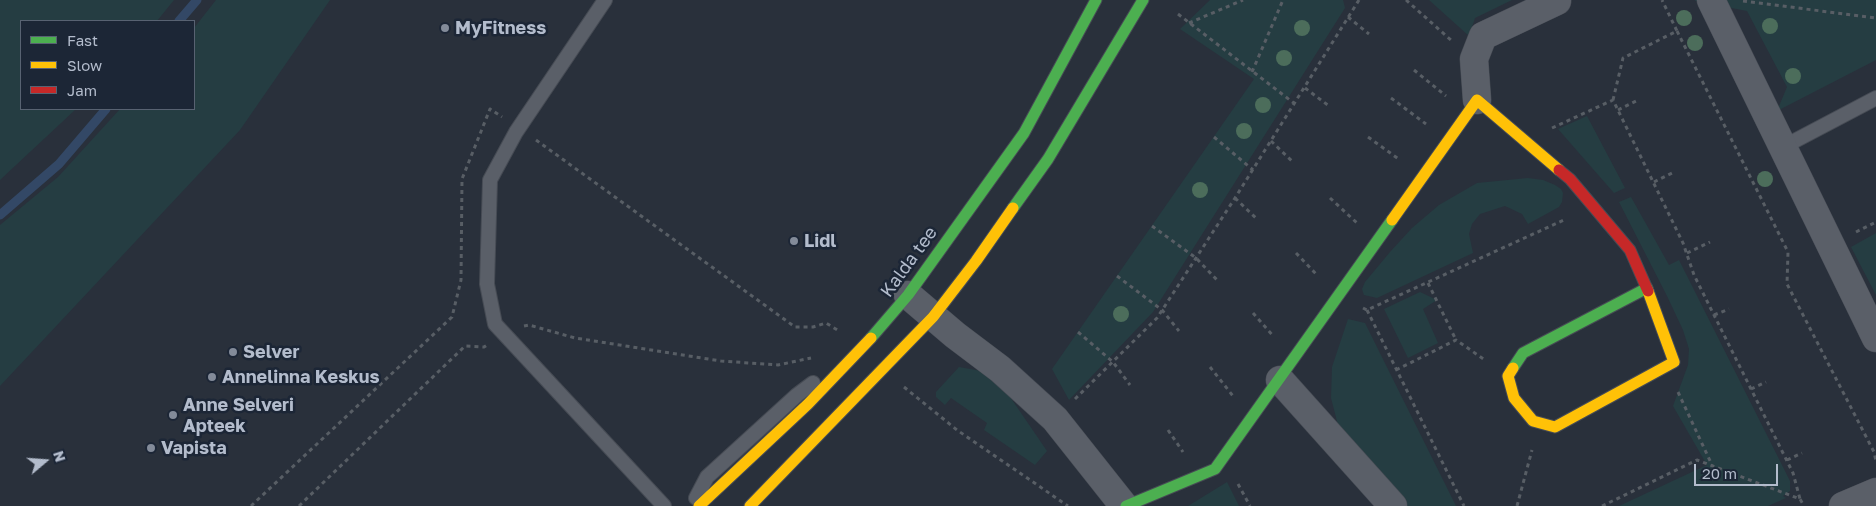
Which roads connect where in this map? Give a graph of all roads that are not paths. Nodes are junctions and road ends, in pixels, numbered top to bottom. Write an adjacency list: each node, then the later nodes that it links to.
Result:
1 (605, 0): 16 (lane)
2 (1711, 0): 8 (street)
3 (1095, 1): 10 (street, Kalda tee)
4 (1557, 1): 7 (street)
5 (1147, 3): 11 (street)
6 (1876, 98): 8 (lane)
7 (1472, 106): 9 (street); 14 (street)
8 (1783, 147): 12 (street)
9 (1647, 288): 9 (street)
10 (908, 295): 11 (street); 13 (street, Kalda tee)
11 (933, 317): 19 (street); 20 (street)
12 (1876, 338)
13 (860, 348): 17 (lane); 18 (street, Kalda tee)
14 (1280, 380): 20 (street); 21 (street)
15 (1876, 492): 22 (street)
16 (664, 506)
17 (692, 506)
18 (699, 506)
19 (750, 506)
20 (1125, 506)
21 (1393, 506)
22 (1843, 506)

